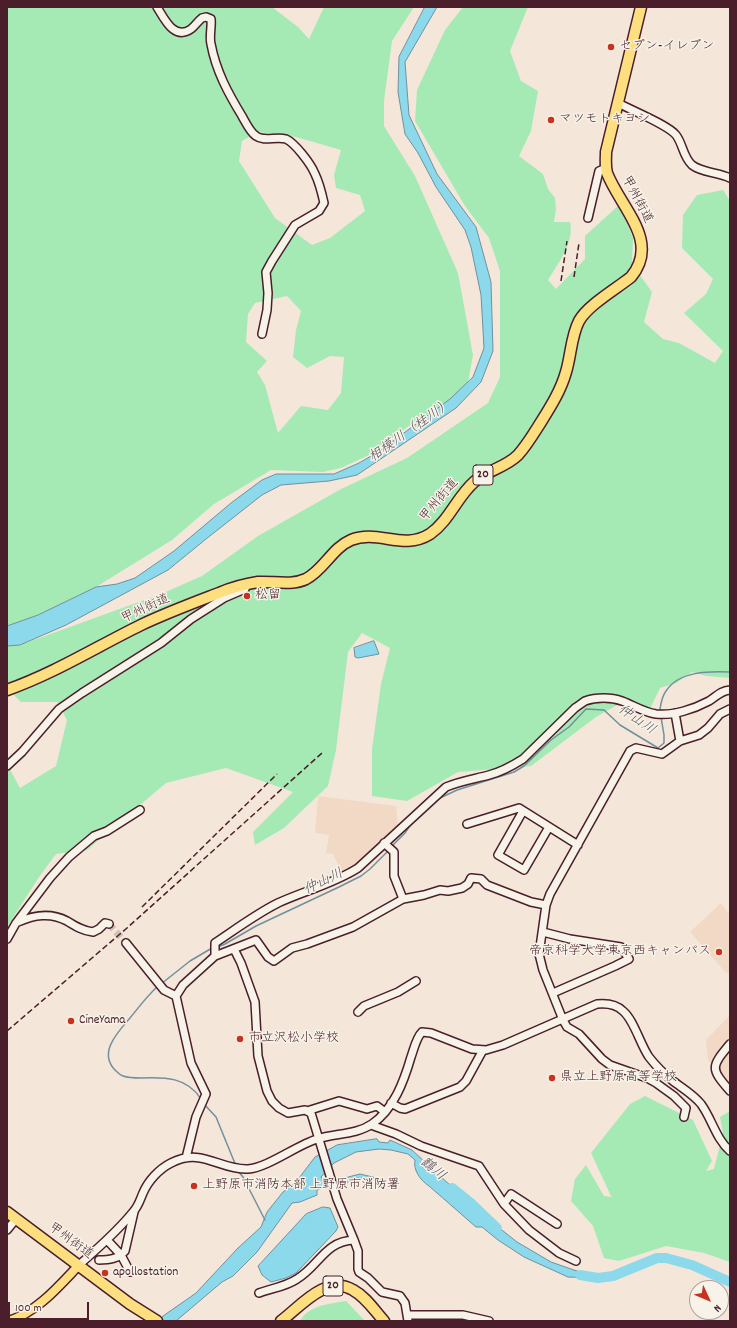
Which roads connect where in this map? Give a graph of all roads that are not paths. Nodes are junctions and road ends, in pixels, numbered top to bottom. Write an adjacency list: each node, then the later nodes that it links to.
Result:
1 (157, 7): 7 (street)
2 (641, 7): 3 (highway, 甲州街道 / 20)
3 (618, 103): 4 (highway, 甲州街道 / 20); 5 (street)
4 (606, 168): 6 (street); 8 (highway, 甲州街道 / 20)
5 (730, 178)
6 (588, 218)
7 (262, 334)
8 (247, 584): 9 (highway, 甲州街道 / 20); 14 (street)
9 (7, 690)
10 (730, 690): 12 (street)
11 (730, 709): 13 (street)
12 (671, 713): 13 (street); 19 (street)
13 (680, 741): 20 (street)
14 (7, 766)
15 (140, 810): 23 (street)
16 (523, 811): 17 (street); 18 (street); 18 (street)
17 (467, 824)
18 (549, 827): 20 (street)
19 (384, 843): 21 (street); 29 (street)
20 (578, 845): 22 (street)
21 (403, 898): 22 (street); 28 (street)
22 (546, 905): 25 (street)
23 (16, 923): 24 (street); 26 (street)
24 (109, 924)
25 (542, 932): 31 (street); 31 (street)
26 (7, 939)
27 (126, 943): 32 (street)
28 (234, 949): 29 (street); 39 (street)
29 (215, 956): 32 (street)
30 (416, 981): 33 (street)
31 (553, 992): 34 (street)
32 (176, 996): 45 (street)
33 (358, 1012)
34 (563, 1020): 36 (street); 41 (street); 44 (street)
35 (730, 1044): 37 (street)
36 (483, 1050): 38 (street); 38 (street)
37 (730, 1091)
38 (391, 1104): 40 (street)
39 (307, 1111): 40 (street); 43 (street)
40 (385, 1112): 42 (street)
41 (684, 1117)
42 (371, 1125): 43 (street); 46 (street)
43 (319, 1142): 45 (street); 53 (street)
44 (730, 1151)
45 (186, 1158): 48 (street)
46 (504, 1204): 50 (street); 56 (street)
47 (7, 1212): 49 (highway, 甲州街道)
48 (134, 1212): 52 (street); 54 (street)
49 (16, 1219): 51 (street); 57 (highway, 甲州街道)
50 (557, 1224)
51 (7, 1230)
52 (106, 1240): 54 (street); 57 (street)
53 (354, 1240): 59 (street); 60 (street)
54 (122, 1256): 55 (street); 58 (street)
55 (99, 1260)
56 (576, 1261)
57 (79, 1265): 61 (main road); 62 (highway, 甲州街道)
58 (130, 1272)
59 (259, 1293)
60 (408, 1318): 65 (street)
61 (9, 1321)
62 (157, 1321)
63 (280, 1321): 64 (highway, 20)
64 (384, 1321)
65 (489, 1321)

